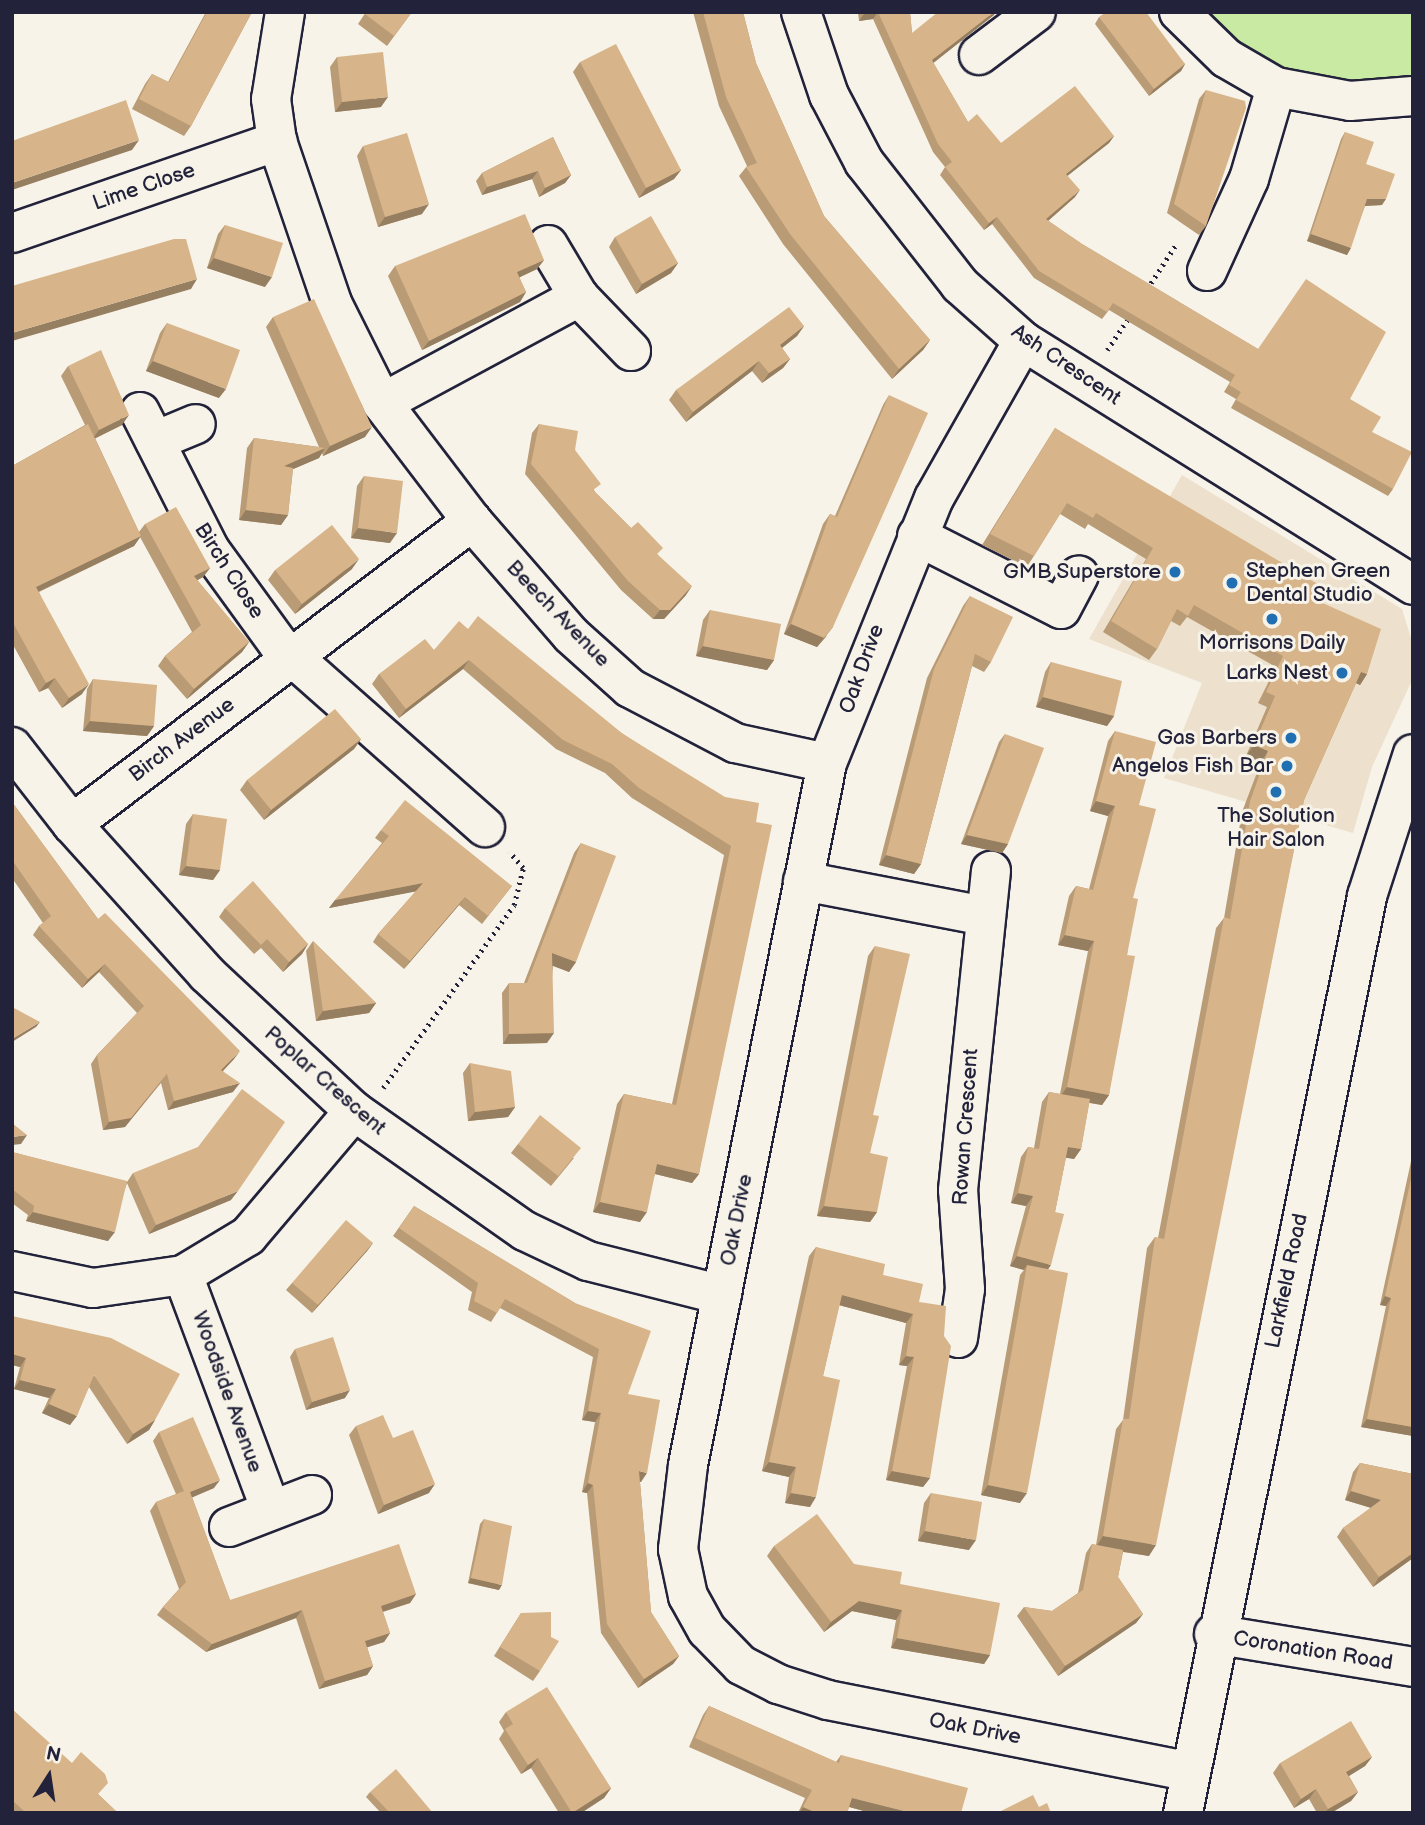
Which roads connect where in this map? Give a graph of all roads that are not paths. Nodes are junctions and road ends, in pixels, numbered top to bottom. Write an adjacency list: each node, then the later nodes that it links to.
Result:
1 (285, 12): 8 (street, Beech Avenue)
2 (801, 12): 13 (street, Ash Crescent)
3 (1036, 12): 5 (street)
4 (1179, 12): 6 (street)
5 (979, 54)
6 (1276, 87): 7 (street); 11 (street)
7 (1413, 96)
8 (277, 141): 9 (street, Lime Close); 15 (street, Beech Avenue)
9 (12, 233)
10 (548, 245): 12 (street)
11 (1207, 271)
12 (579, 297): 14 (street); 15 (street)
13 (1024, 341): 18 (street, Oak Drive); 20 (street, Ash Crescent)
14 (631, 351)
15 (382, 403): 17 (street, Beech Avenue)
16 (196, 424): 21 (street, Birch Close)
17 (472, 521): 21 (street, Birch Avenue); 24 (street, Beech Avenue)
18 (917, 536): 19 (street); 24 (street, Oak Drive)
19 (1079, 575)
20 (1413, 584)
21 (292, 656): 25 (street, Birch Avenue); 26 (street)
22 (12, 747): 25 (street, Poplar Crescent)
23 (1413, 754): 38 (street, Larkfield Road)
24 (827, 763): 28 (street, Oak Drive)
25 (72, 824): 30 (street, Poplar Crescent)
26 (485, 827)
27 (991, 871): 29 (street, Rowan Crescent)
28 (803, 881): 29 (street); 33 (street, Oak Drive)
29 (984, 916): 34 (street, Rowan Crescent)
30 (358, 1114): 32 (street); 33 (street, Poplar Crescent)
31 (12, 1271): 32 (street)
32 (183, 1275): 36 (street, Woodside Avenue)
33 (722, 1295): 40 (street, Oak Drive)
34 (958, 1338)
35 (312, 1495): 36 (street)
36 (271, 1510): 37 (street)
37 (229, 1527)
38 (1214, 1634): 39 (street, Coronation Road); 40 (street, Larkfield Road)
39 (1413, 1667)
40 (1190, 1772): 41 (street, Larkfield Road)
41 (1183, 1813)

